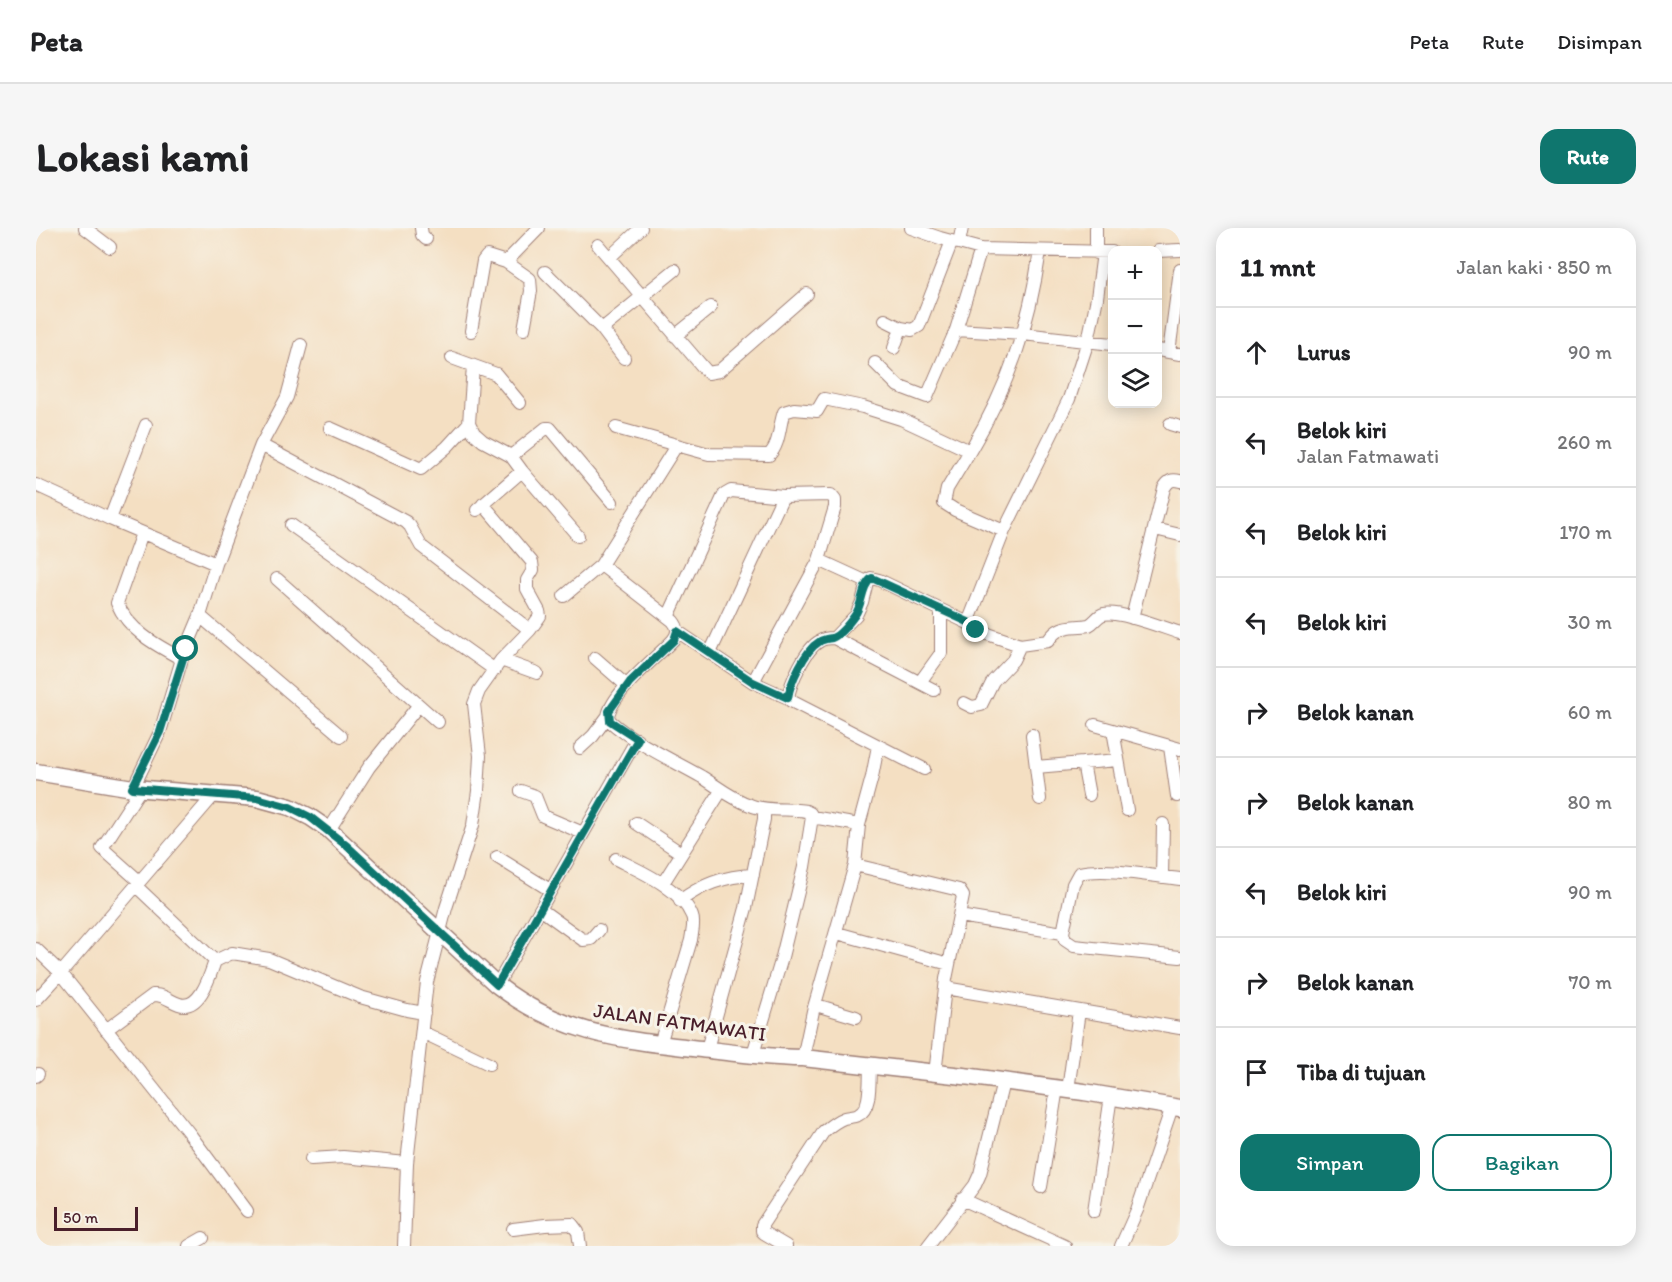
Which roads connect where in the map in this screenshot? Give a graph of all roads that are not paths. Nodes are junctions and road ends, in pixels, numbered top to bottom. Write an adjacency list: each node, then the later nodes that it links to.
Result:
1 (85, 228): 9 (street)
2 (539, 228): 16 (street)
3 (641, 228): 15 (street)
4 (962, 228): 7 (street)
5 (1096, 228): 14 (street)
6 (918, 229): 7 (street)
7 (955, 242): 10 (street); 24 (street)
8 (598, 245): 15 (street)
9 (110, 248)
10 (981, 249): 13 (street); 27 (street)
11 (1162, 250): 12 (street)
12 (1180, 250)
13 (1040, 251): 14 (street); 29 (street)
14 (1104, 252): 31 (street)
15 (610, 257): 21 (street)
16 (506, 262): 25 (street); 28 (street)
17 (675, 270): 21 (street)
18 (1180, 270): 35 (street)
19 (545, 272): 26 (street)
20 (807, 294): 30 (street)
21 (642, 296): 26 (street); 30 (street)
22 (711, 307): 30 (street)
23 (885, 320): 24 (street)
24 (901, 328): 34 (street)
25 (524, 329)
26 (602, 329): 37 (street)
27 (956, 330): 29 (street); 38 (street)
28 (471, 331)
29 (1023, 334): 31 (street); 47 (street)
30 (675, 336)
31 (1088, 341): 32 (street); 57 (street)
32 (1108, 343)
33 (301, 345): 45 (street)
34 (894, 348)
35 (1169, 352)
36 (452, 358): 39 (street)
37 (624, 358)
38 (875, 363)
39 (473, 366): 40 (street); 41 (street)
40 (520, 403)
41 (469, 423): 43 (street); 48 (street)
42 (146, 424): 54 (street)
43 (330, 428)
44 (616, 428): 46 (street)
45 (261, 446): 62 (street); 72 (street)
46 (676, 446): 47 (street); 63 (street)
47 (970, 451): 57 (street)
48 (511, 456): 49 (street); 53 (street)
49 (522, 471): 60 (street); 72 (street)
50 (1180, 481): 56 (street)
51 (36, 485): 54 (street)
52 (783, 496): 61 (street); 69 (street); 77 (street)
53 (612, 502)
54 (110, 519): 58 (street)
55 (291, 525): 80 (street)
56 (1155, 529): 59 (street); 70 (street)
57 (1004, 531): 71 (street)
58 (142, 533): 62 (street); 79 (street)
59 (1180, 535)
60 (578, 536)
61 (819, 560): 65 (street); 82 (street)
62 (216, 564): 68 (street)
63 (602, 565): 66 (street); 69 (street)
64 (277, 579): 88 (street)
65 (867, 582): 67 (street); 75 (street)
66 (564, 596)
67 (941, 610): 71 (street); 83 (street)
68 (200, 616): 79 (street); 94 (street)
69 (668, 617): 73 (street)
70 (1132, 618): 74 (street); 76 (street)
71 (968, 622): 76 (street)
72 (530, 630): 80 (street)
73 (677, 631): 77 (street); 84 (street)
74 (1180, 633)
75 (834, 638): 83 (street); 86 (street)
76 (1020, 645): 87 (street)
77 (710, 653): 82 (street)
78 (595, 658): 84 (street)
79 (182, 659): 104 (street)
80 (498, 665): 81 (street); 133 (street)
81 (537, 673)
82 (753, 682): 86 (street)
83 (920, 682): 85 (street)
84 (627, 686): 89 (street)
85 (934, 690)
86 (788, 698): 96 (street)
87 (964, 703)
88 (418, 706): 90 (street); 117 (street)
89 (608, 716): 95 (street); 97 (street)
90 (438, 722)
91 (1095, 725): 92 (street)
92 (1113, 730): 98 (street); 99 (street)
93 (1032, 735): 101 (street)
94 (340, 736)
95 (638, 739): 106 (street); 118 (street)
96 (878, 746): 102 (street); 116 (street)
97 (580, 748)
98 (1175, 748): 109 (street)
99 (1118, 760): 100 (street); 112 (street)
100 (1083, 763): 101 (street); 108 (street)
101 (1036, 767): 110 (street)
102 (924, 769)
103 (36, 772): 104 (street, JALAN FATMAWATI)
104 (137, 788): 107 (street, JALAN FATMAWATI); 126 (street)
105 (521, 791): 118 (street)
106 (721, 791): 111 (street); 119 (street)
107 (214, 795): 117 (street, JALAN FATMAWATI); 126 (street)
108 (1089, 795)
109 (1177, 796)
110 (1040, 799)
111 (764, 809): 113 (street); 123 (street)
112 (1127, 810)
113 (812, 817): 116 (street); 153 (street)
114 (636, 824): 119 (street)
115 (1163, 824): 124 (street)
116 (859, 825): 122 (street)
117 (329, 830): 133 (street, JALAN FATMAWATI)
118 (583, 833): 128 (street)
119 (681, 853): 127 (street)
120 (497, 857): 128 (street)
121 (615, 859): 127 (street)
122 (855, 865): 131 (street); 134 (street)
123 (753, 875): 129 (street); 152 (street)
124 (1162, 877): 125 (street); 135 (street)
125 (1180, 879)
126 (138, 883): 138 (street); 140 (street)
127 (663, 883): 129 (street)
128 (550, 890): 130 (street)
129 (680, 901): 151 (street)
130 (540, 909): 132 (street); 141 (street)
131 (959, 916): 135 (street); 139 (street)
132 (599, 930)
133 (439, 933): 141 (street, JALAN FATMAWATI); 146 (street)
134 (837, 933): 139 (street); 144 (street)
135 (1063, 933): 137 (street)
136 (36, 949): 140 (street)
137 (1180, 957)
138 (215, 962): 146 (street); 149 (street)
139 (949, 963): 142 (street)
140 (61, 973): 143 (street); 149 (street)
141 (497, 985): 151 (street, JALAN FATMAWATI)
142 (945, 988): 145 (street); 157 (street)
143 (36, 1000)
144 (816, 1005): 147 (street); 154 (street)
145 (1079, 1011): 148 (street); 159 (street)
146 (424, 1012): 150 (street)
147 (856, 1017)
148 (1180, 1028)
149 (106, 1030): 166 (street)
150 (422, 1032): 155 (street); 163 (street)
151 (660, 1044): 152 (street, JALAN FATMAWATI)
152 (707, 1049): 153 (street, JALAN FATMAWATI)
153 (753, 1054): 154 (street, JALAN FATMAWATI)
154 (802, 1058): 156 (street, JALAN FATMAWATI)
155 (489, 1064)
156 (870, 1066): 157 (street, JALAN FATMAWATI); 173 (street)
157 (935, 1074): 158 (street, JALAN FATMAWATI)
158 (1003, 1082): 159 (street, JALAN FATMAWATI); 165 (street)
159 (1062, 1089): 160 (street, JALAN FATMAWATI); 164 (street)
160 (1111, 1096): 161 (street, JALAN FATMAWATI); 167 (street)
161 (1176, 1107): 176 (street)
162 (311, 1159): 163 (street)
163 (408, 1163): 171 (street)
164 (1041, 1187)
165 (962, 1199): 174 (street); 175 (street)
166 (247, 1211)
167 (1094, 1211)
168 (513, 1229): 172 (street)
169 (203, 1238): 170 (street)
170 (189, 1246)
171 (404, 1246)
172 (580, 1246)
173 (786, 1246)
174 (928, 1246)
175 (1065, 1246)
176 (1121, 1246)

